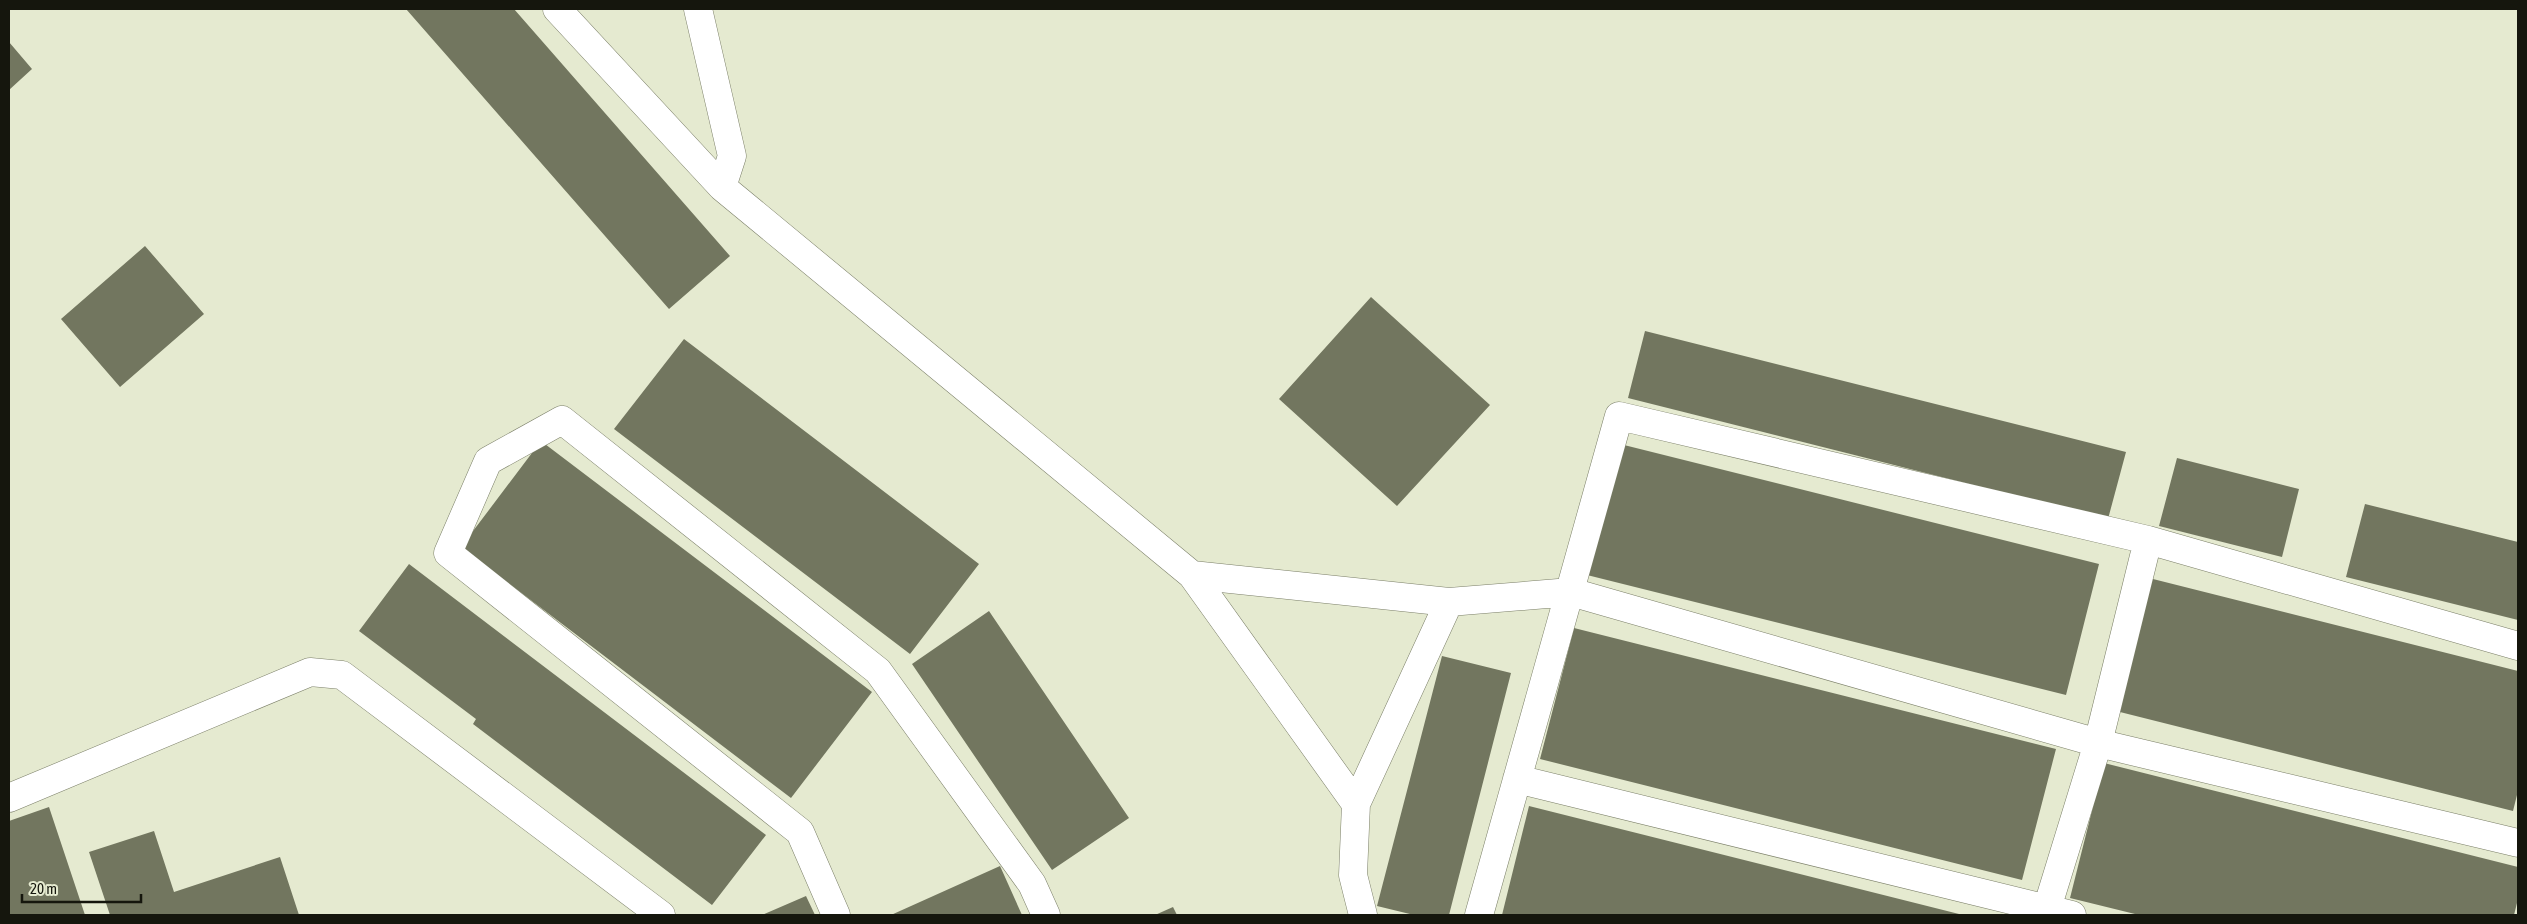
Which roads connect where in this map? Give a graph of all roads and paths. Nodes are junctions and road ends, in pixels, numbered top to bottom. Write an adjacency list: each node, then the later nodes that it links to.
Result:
1 (557, 9): 3 (street)
2 (698, 9): 3 (street)
3 (722, 188): 5 (street)
4 (2148, 540): 6 (street); 8 (street); 9 (street)
5 (1192, 575): 7 (street); 12 (street)
6 (1571, 592): 7 (street); 9 (street); 10 (street)
7 (1449, 602): 12 (street)
8 (2518, 646)
9 (2098, 743): 13 (street); 14 (street)
10 (1517, 779): 14 (street); 19 (street)
11 (9, 798): 15 (street)
12 (1356, 804): 18 (street)
13 (2518, 843)
14 (2055, 913)
15 (661, 915)
16 (836, 915): 17 (street)
17 (1046, 915)
18 (1362, 915)
19 (1479, 915)

